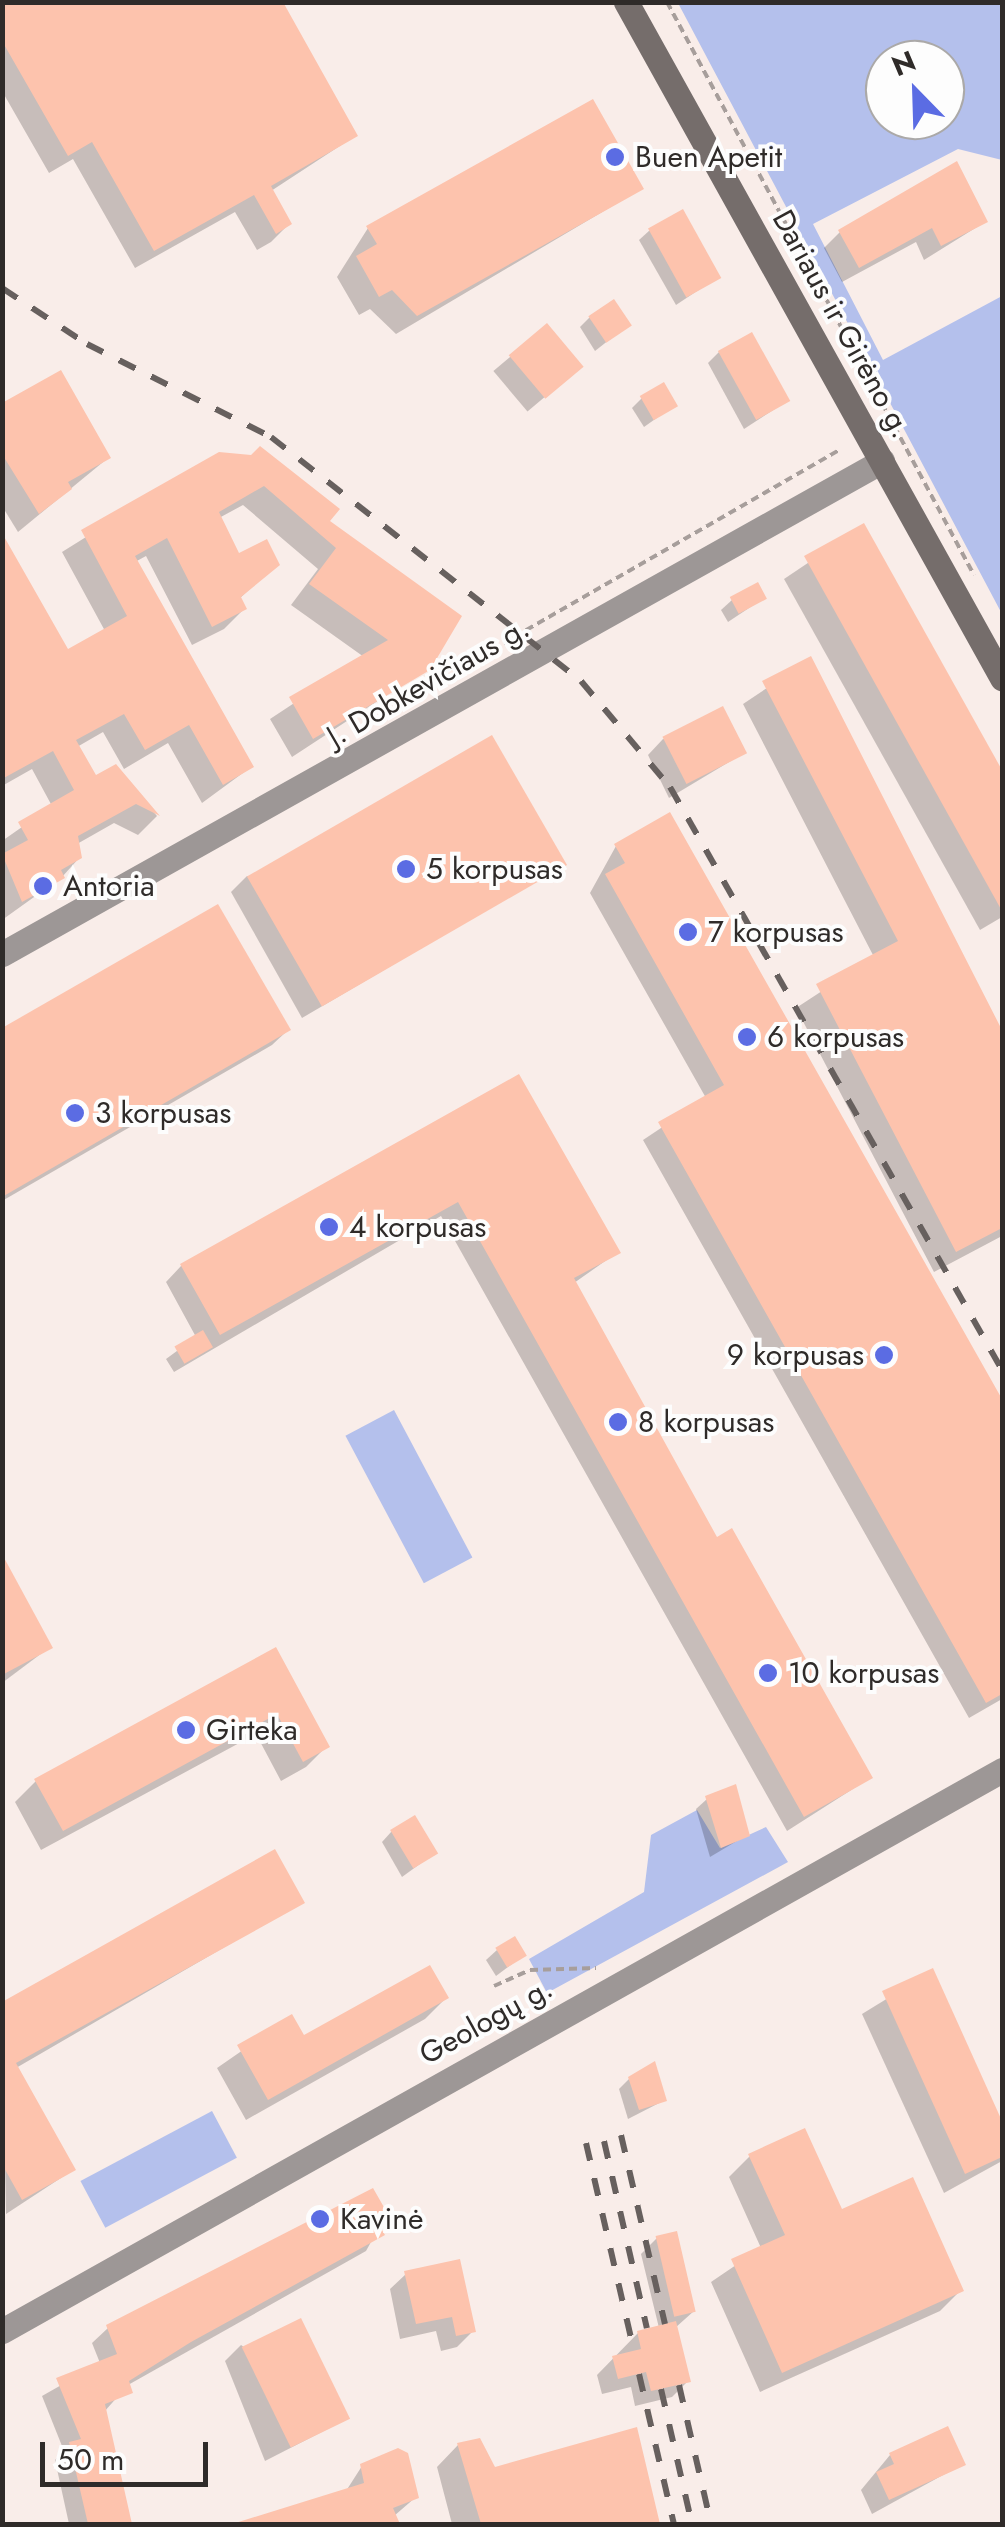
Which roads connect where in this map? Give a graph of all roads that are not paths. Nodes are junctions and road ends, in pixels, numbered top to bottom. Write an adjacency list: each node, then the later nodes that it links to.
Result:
1 (626, 2): 2 (street, Dariaus ir Girėno g.)
2 (882, 461): 3 (street, Dariaus ir Girėno g.); 4 (street, J. Dobkevičiaus g.)
3 (1002, 678)
4 (2, 954)
5 (1002, 1770): 6 (street, Geologų g.)
6 (2, 2330)

